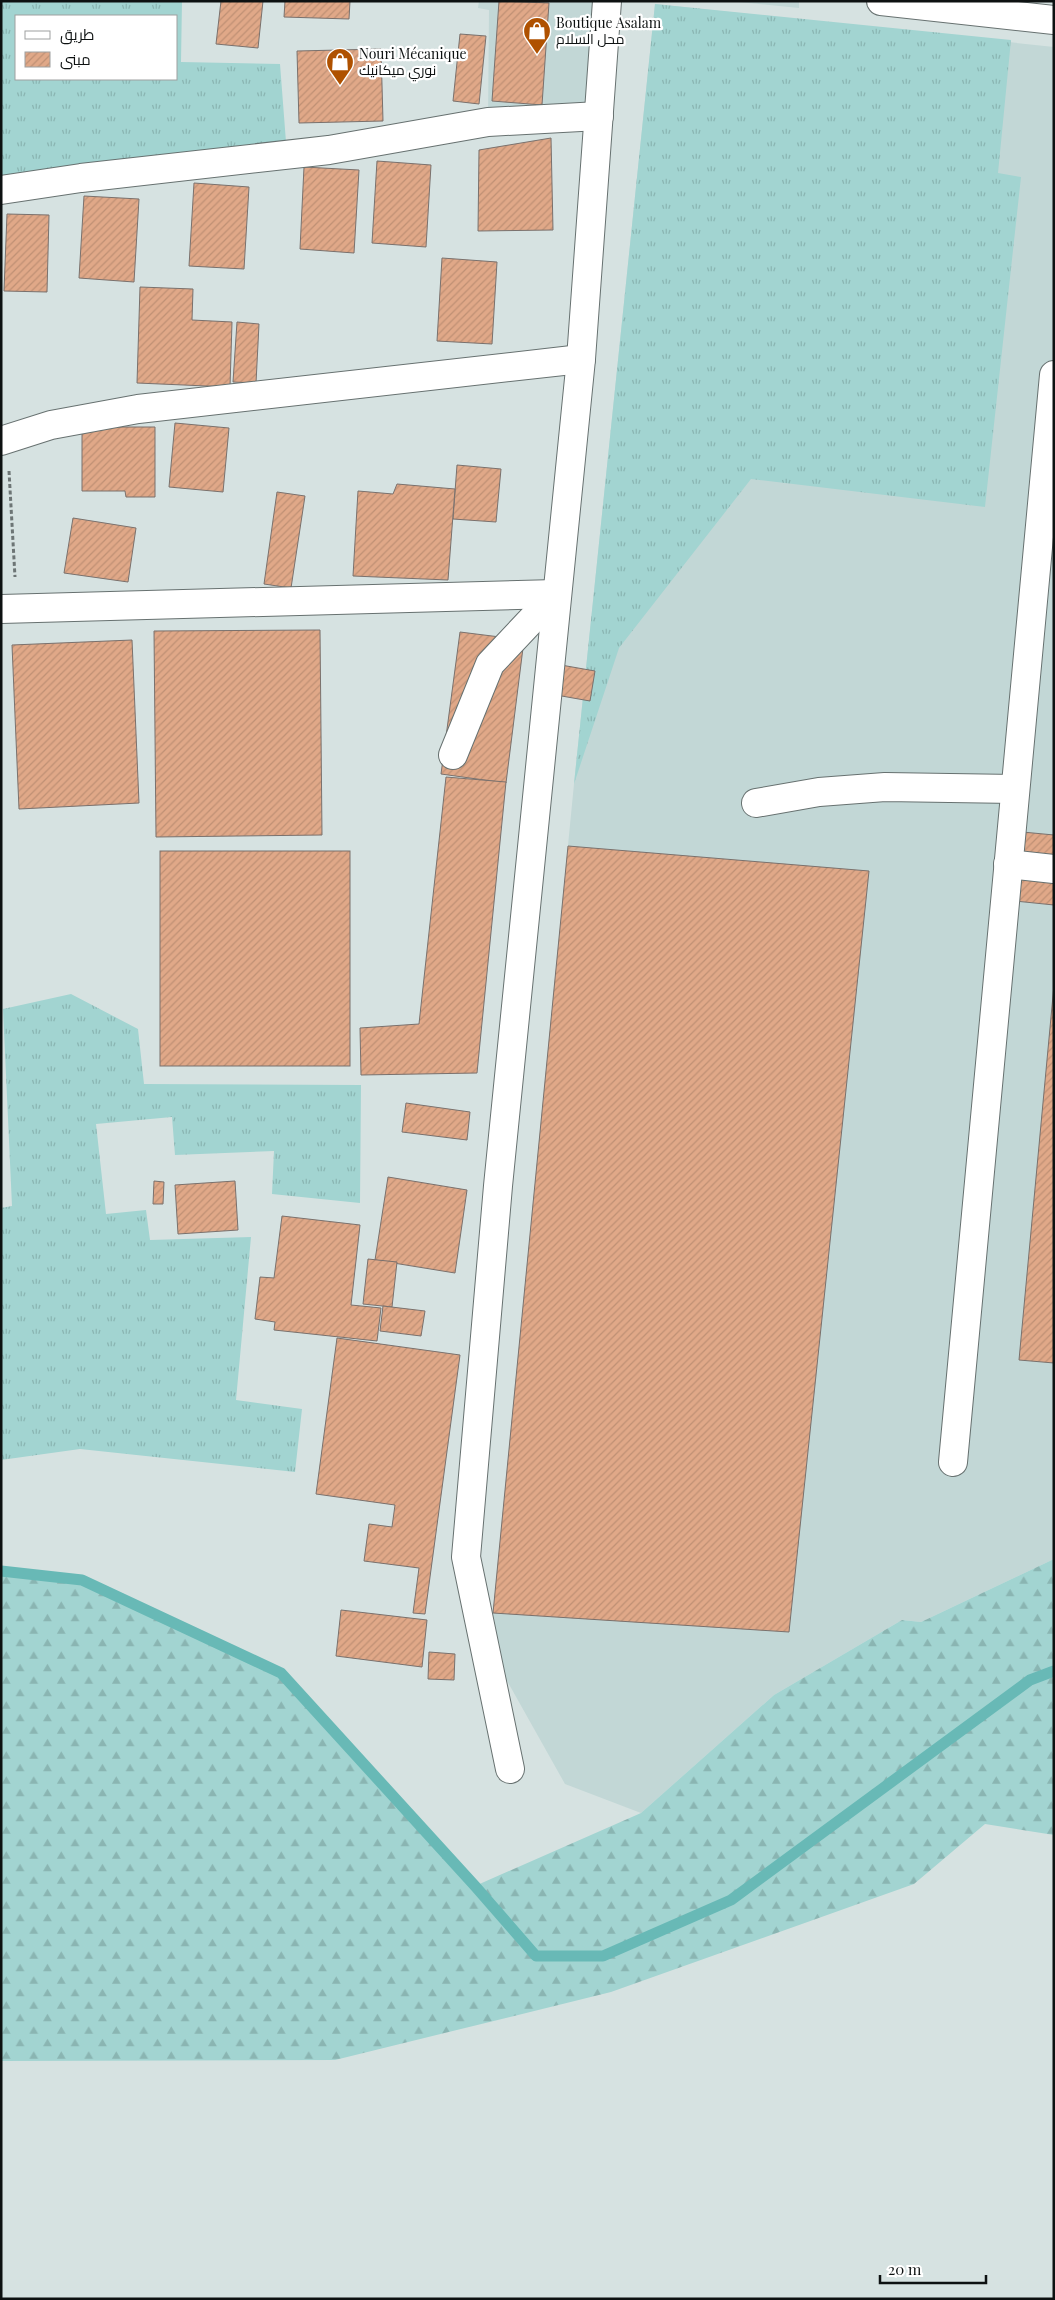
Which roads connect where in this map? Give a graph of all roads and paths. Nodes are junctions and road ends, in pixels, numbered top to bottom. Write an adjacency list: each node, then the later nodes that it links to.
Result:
1 (607, 1): 4 (street)
2 (881, 1): 3 (street)
3 (1054, 20)
4 (599, 116): 5 (street); 6 (street)
5 (1, 190)
6 (581, 359): 8 (street); 9 (street)
7 (1053, 390): 12 (street)
8 (4, 440): 10 (path)
9 (556, 594): 10 (street); 11 (street); 17 (street)
10 (9, 609)
11 (453, 755)
12 (1016, 788): 13 (street); 14 (street)
13 (756, 803)
14 (1008, 864): 15 (street); 16 (street)
15 (1054, 869)
16 (953, 1462)
17 (510, 1769)

